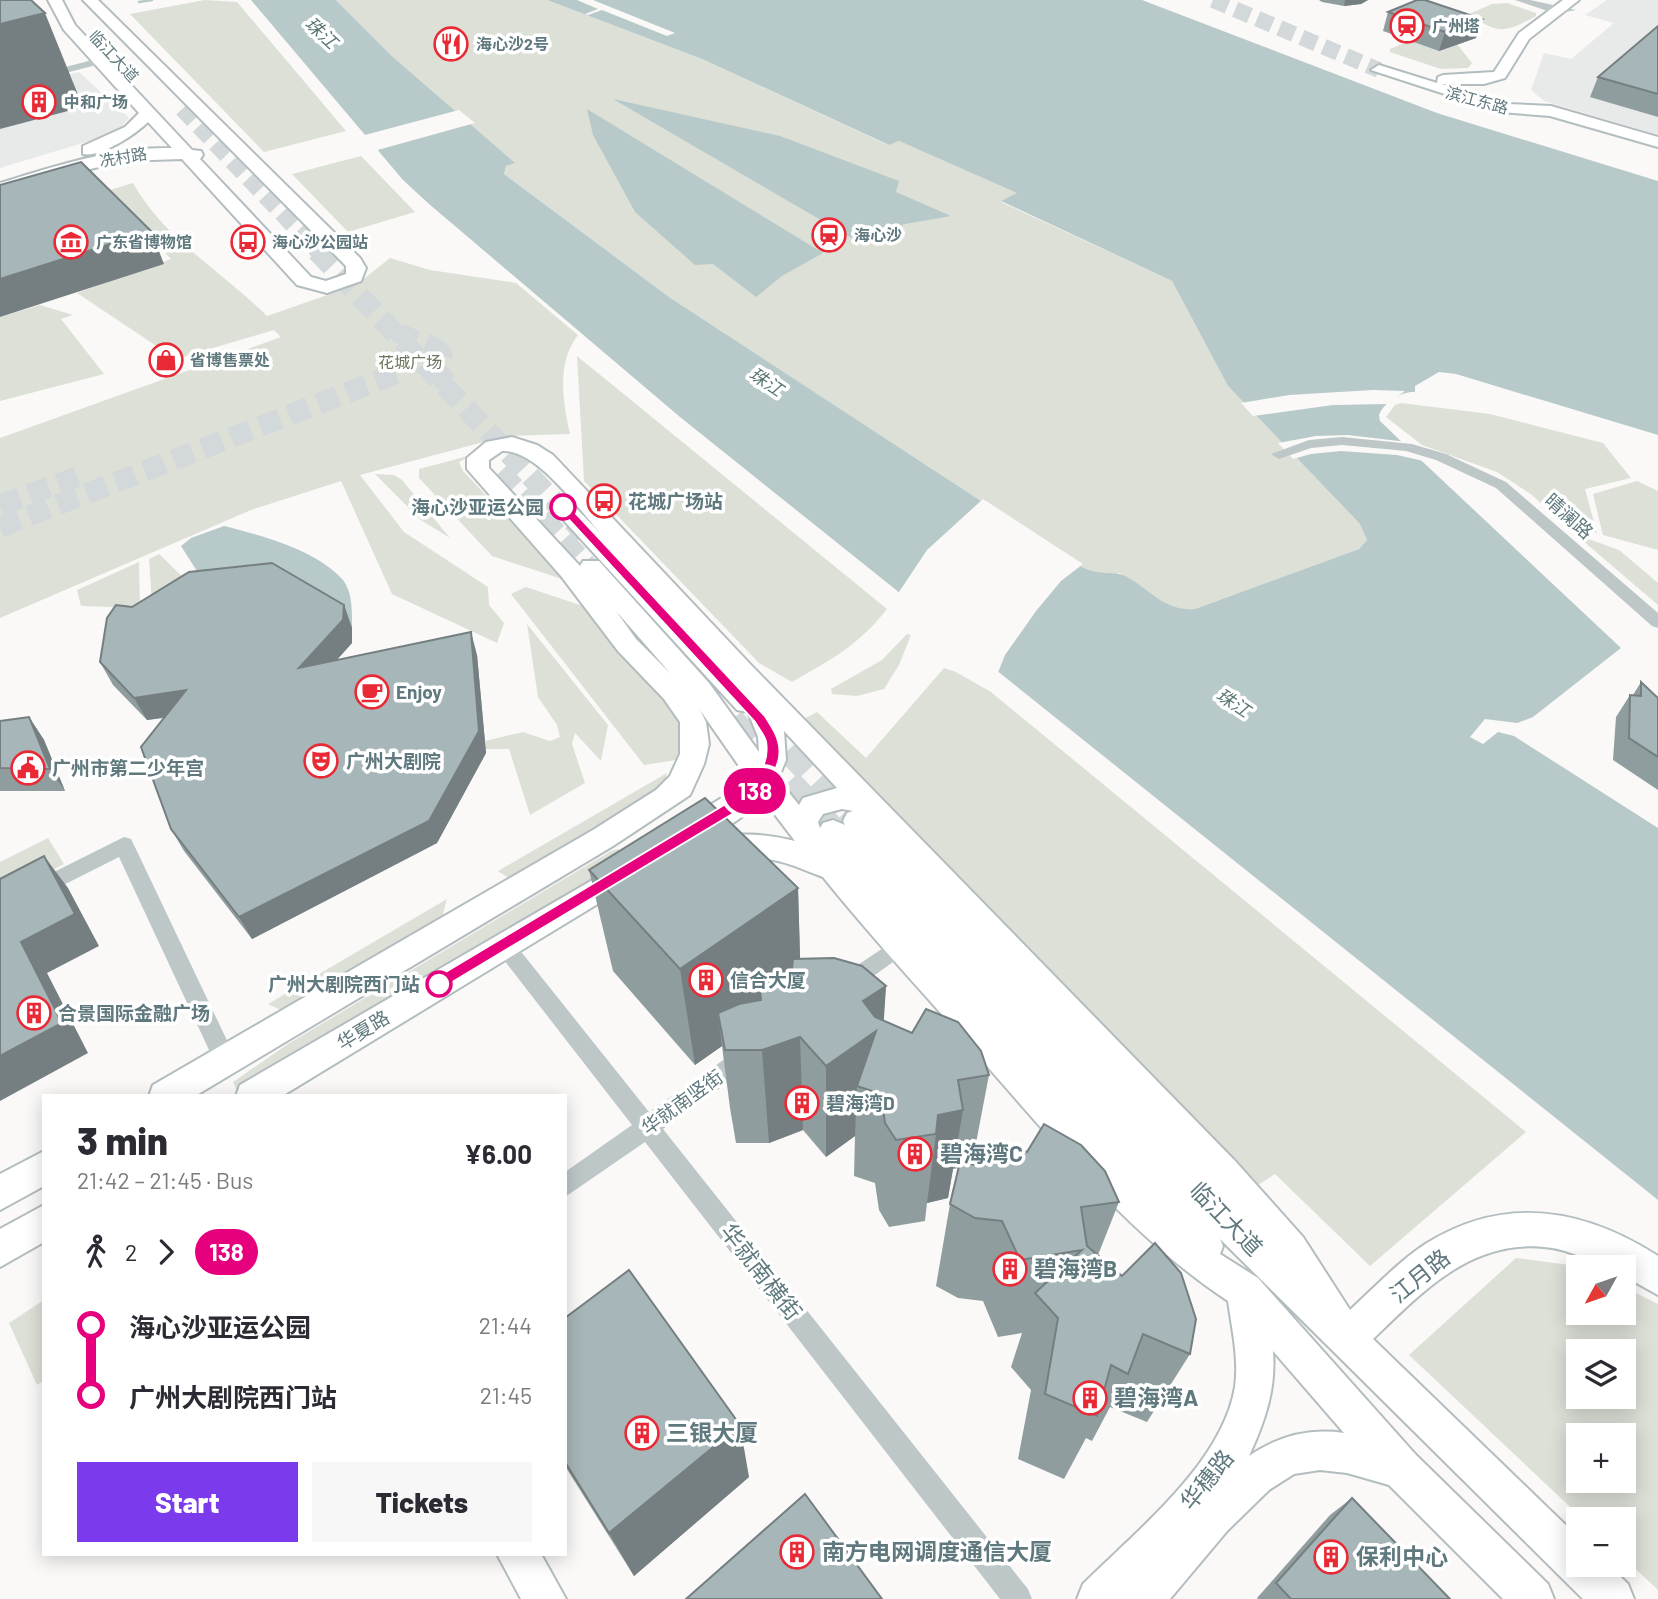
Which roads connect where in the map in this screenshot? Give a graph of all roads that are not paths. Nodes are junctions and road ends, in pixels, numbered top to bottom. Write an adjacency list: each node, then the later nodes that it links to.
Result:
1 (58, 0): 7 (main road); 14 (main road, 临江大道)
2 (82, 0): 14 (main road, 临江大道)
3 (90, 0): 14 (main road)
4 (1520, 0): 6 (street)
5 (1586, 0): 6 (main road)
6 (1564, 5): 10 (main road); 12 (main road)
7 (69, 27): 8 (main road); 9 (main road)
8 (47, 32)
9 (100, 61): 11 (street); 13 (main road)
10 (1443, 80): 12 (main road, 滨江东路); 12 (main road, 滨江东路)
11 (0, 87)
12 (1515, 98): 15 (main road, 滨江东路)
13 (148, 113): 14 (main road); 16 (main road, 冼村路)
14 (177, 114): 17 (main road); 17 (main road); 18 (main road); 18 (main road)
15 (1658, 142)
16 (97, 154): 17 (main road, 冼村路); 19 (main road, 冼村路); 20 (main road, 冼村路)
17 (187, 154): 18 (main road, 冼村路)
18 (207, 157)
19 (0, 176)
20 (0, 188)
21 (1279, 454): 23 (street, 晴澜路)
22 (510, 463): 24 (main road)
23 (1658, 622)
24 (722, 681): 25 (main road); 25 (main road); 26 (main road); 27 (main road); 27 (main road)
25 (780, 731): 26 (main road); 28 (main road)
26 (764, 779): 28 (main road); 30 (main road, 华夏路)
27 (665, 798): 29 (main road)
28 (845, 827): 31 (main road); 47 (main road, 临江大道); 48 (main road, 临江大道)
29 (603, 838): 30 (main road); 37 (main road)
30 (652, 857): 31 (main road); 33 (main road, 华夏路)
31 (836, 872): 34 (main road)
32 (0, 909): 37 (street)
33 (504, 945): 39 (main road, 华夏路); 40 (street, 华就南横街)
34 (901, 945): 35 (street); 47 (main road)
35 (830, 996)
36 (765, 1042): 40 (street, 华就南竖街)
37 (225, 1060): 38 (main road)
38 (168, 1094)
39 (255, 1094)
40 (647, 1127): 42 (street, 华就南竖街); 52 (street, 华就南横街)
41 (42, 1168): 43 (main road)
42 (567, 1185)
43 (0, 1193)
44 (42, 1223): 45 (main road)
45 (0, 1249)
46 (1658, 1277): 48 (main road, 江月路)
47 (1245, 1291): 49 (main road, 临江大道); 53 (main road, 华穗路)
48 (1347, 1338): 56 (main road, 临江大道)
49 (1402, 1469): 54 (main road, 华穗路); 55 (main road)
50 (519, 1556): 51 (main road)
51 (545, 1599)
52 (1018, 1599)
53 (1098, 1599)
54 (1143, 1599)
55 (1533, 1599)
56 (1614, 1599)

